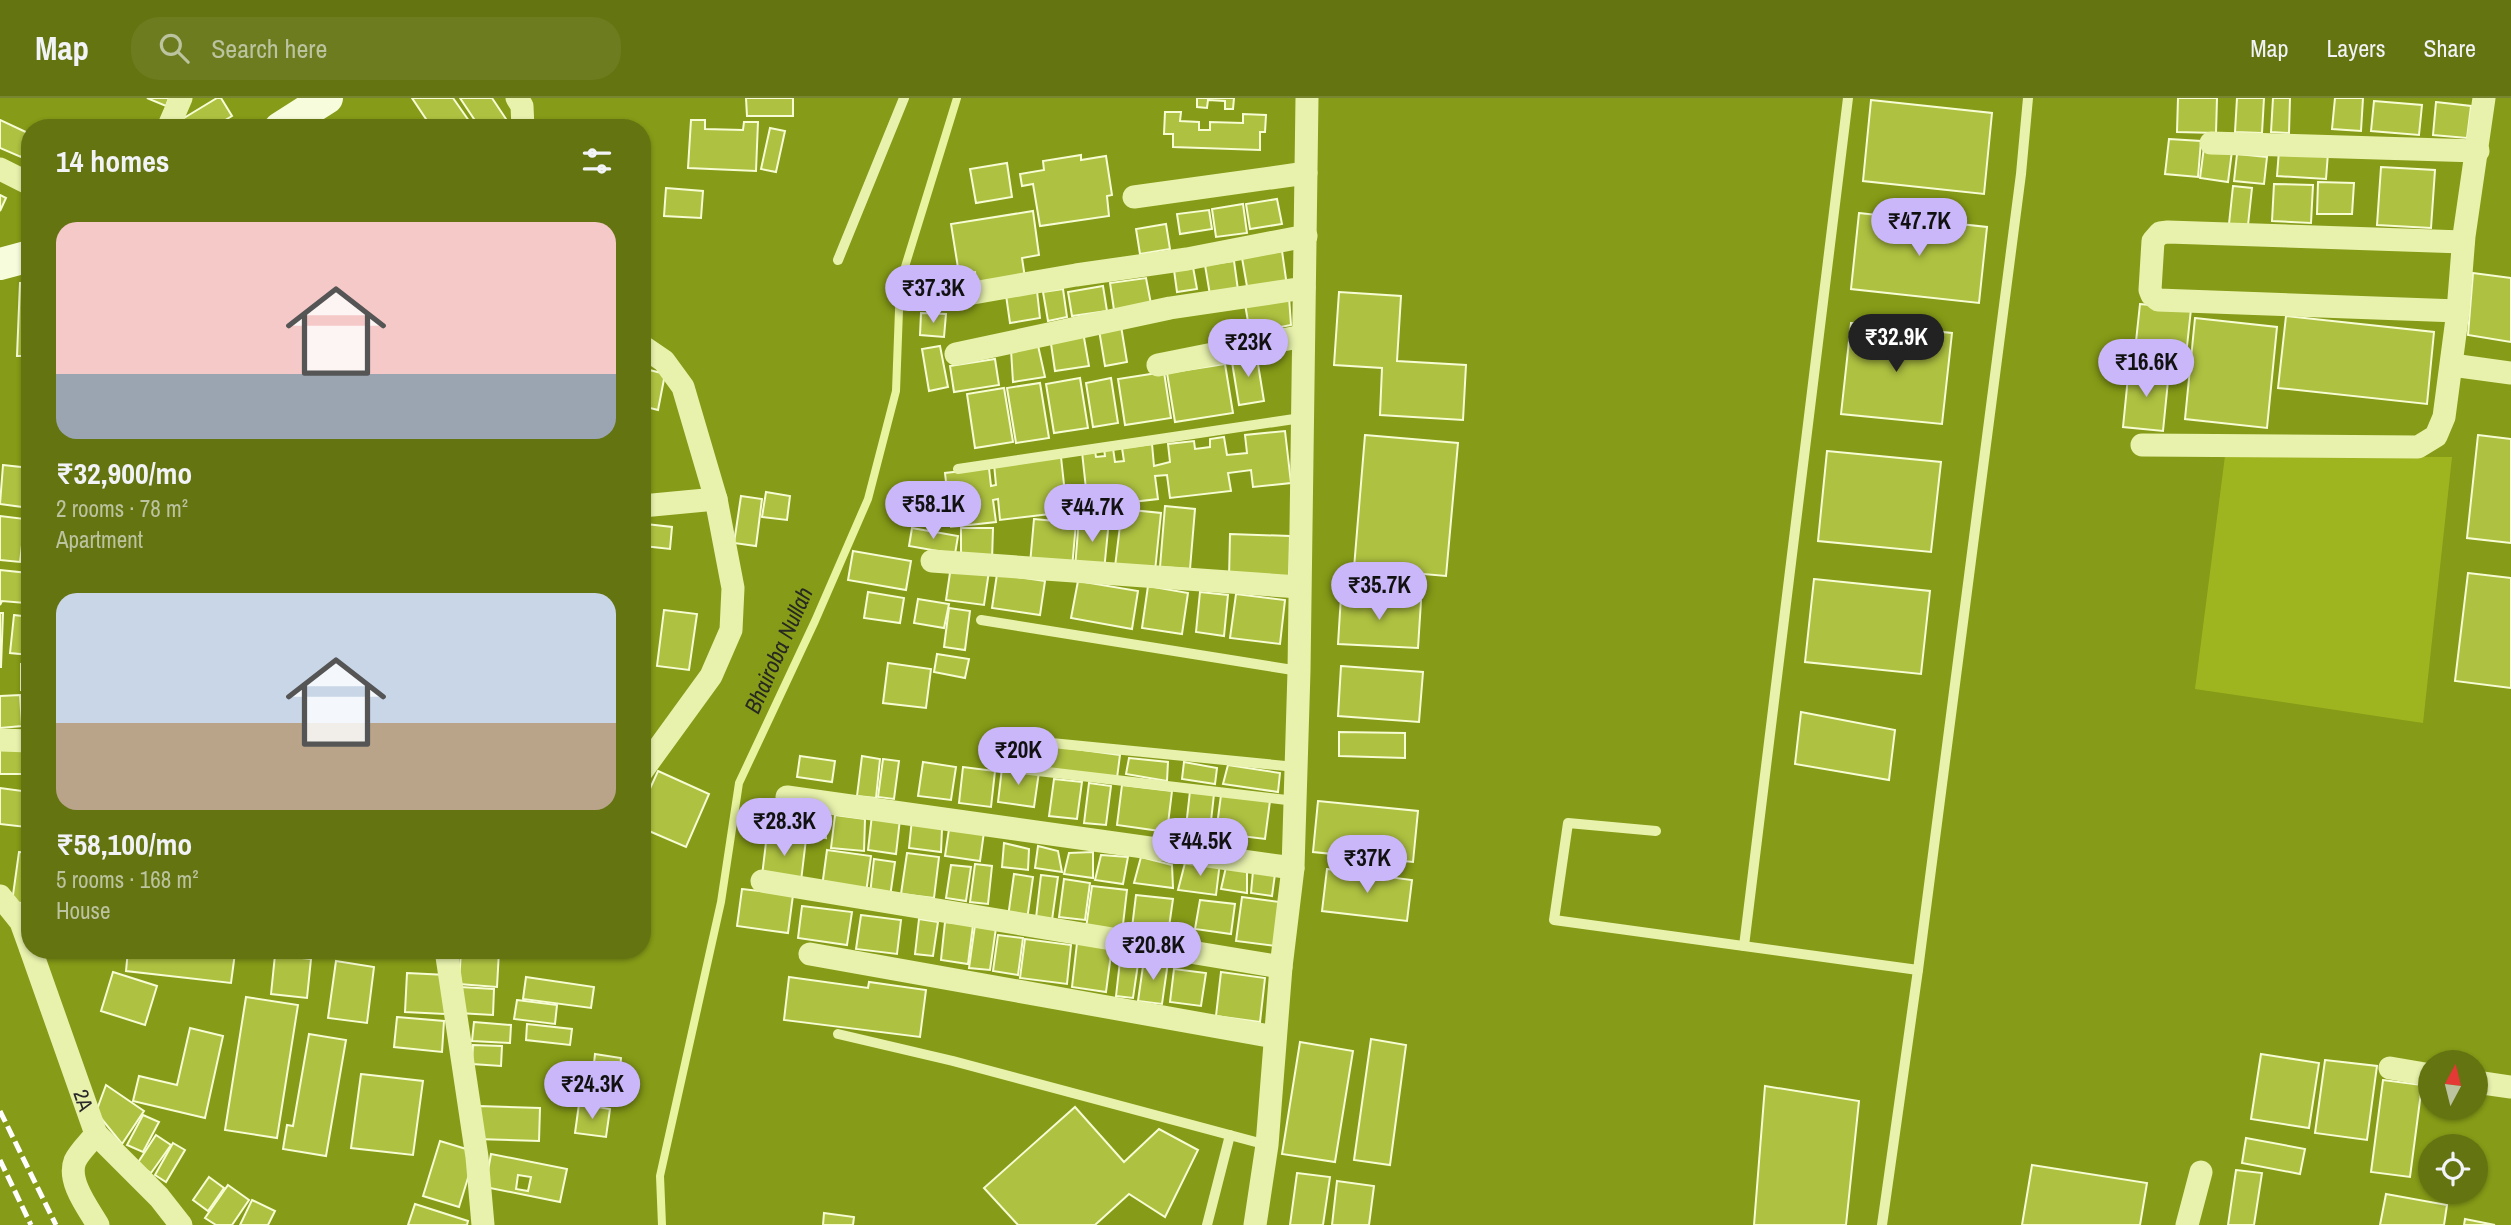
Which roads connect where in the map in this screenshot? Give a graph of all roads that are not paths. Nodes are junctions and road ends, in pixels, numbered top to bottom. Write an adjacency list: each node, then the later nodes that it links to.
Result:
1 (181, 98): 9 (street)
2 (327, 98): 10 (main road)
3 (517, 98): 11 (street)
4 (904, 98): 21 (lane)
5 (1307, 98): 15 (street)
6 (1848, 98): 54 (lane)
7 (2028, 98): 59 (lane)
8 (2484, 98): 13 (street)
9 (172, 119)
10 (294, 119)
11 (523, 119)
12 (2211, 143): 13 (street)
13 (2477, 151): 19 (street)
14 (0, 169): 16 (street)
15 (1306, 173): 17 (street); 18 (street)
16 (21, 180)
17 (1134, 197)
18 (1306, 236): 23 (street); 24 (street)
19 (2463, 242): 25 (street); 25 (street)
20 (21, 258): 22 (main road)
21 (838, 260)
22 (0, 264)
23 (1304, 288): 26 (street); 28 (street)
24 (956, 296)
25 (2458, 311): 30 (street)
26 (1303, 336): 29 (street); 32 (street)
27 (651, 352): 35 (street)
28 (956, 354)
29 (1158, 365)
30 (2452, 365): 31 (street); 33 (street)
31 (2511, 373)
32 (1301, 418): 34 (lane); 38 (street)
33 (2142, 445)
34 (958, 469)
35 (716, 499): 36 (street); 44 (street)
36 (651, 505)
37 (932, 561): 38 (street)
38 (1299, 587): 40 (street)
39 (981, 620): 40 (lane)
40 (1299, 671): 46 (street)
41 (990, 737): 46 (lane)
42 (0, 740): 43 (street)
43 (21, 741)
44 (651, 759)
45 (996, 766): 48 (lane)
46 (1296, 767): 48 (street)
47 (787, 797): 50 (street)
48 (1295, 801): 50 (street)
49 (1656, 831): 54 (lane)
50 (1293, 868): 58 (street)
51 (762, 881): 58 (street)
52 (0, 896): 53 (street, 2A)
53 (21, 918)
54 (1744, 946): 59 (lane)
55 (810, 954): 61 (street)
56 (34, 959): 66 (street, 2A)
57 (447, 959): 72 (street)
58 (1280, 967): 61 (street)
59 (1918, 970): 75 (lane)
60 (838, 1034): 67 (lane)
61 (1275, 1037): 68 (street)
62 (2390, 1069): 63 (street)
63 (2418, 1073)
64 (2488, 1084): 65 (street)
65 (2511, 1087)
66 (96, 1133): 70 (street); 71 (street, 2A)
67 (1230, 1135): 68 (lane); 73 (lane)
68 (1267, 1144): 74 (street)
69 (2201, 1172): 76 (street)
70 (98, 1225)
71 (181, 1225)
72 (482, 1225)
73 (1207, 1225)
74 (1255, 1225)
75 (1882, 1225)
76 (2187, 1225)

